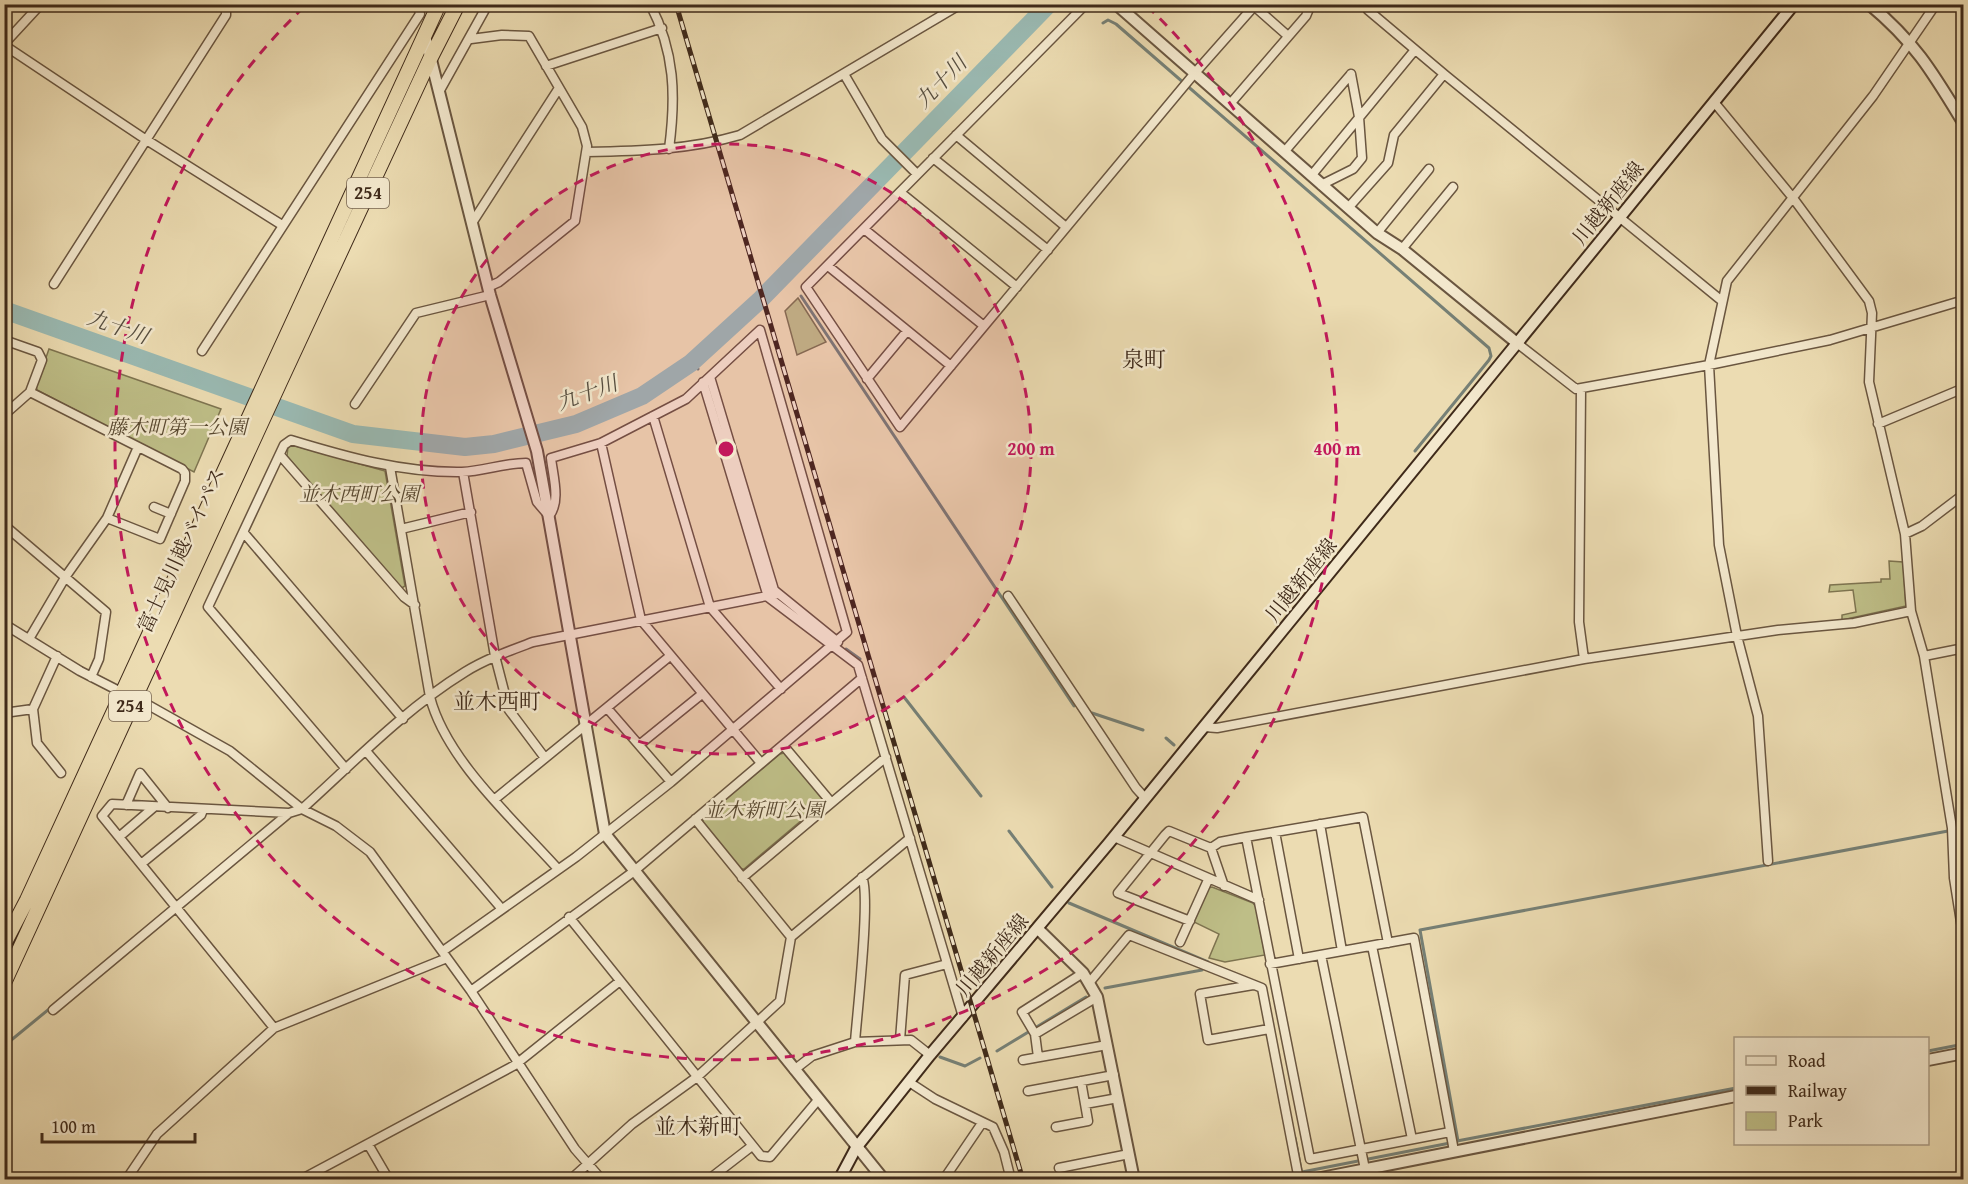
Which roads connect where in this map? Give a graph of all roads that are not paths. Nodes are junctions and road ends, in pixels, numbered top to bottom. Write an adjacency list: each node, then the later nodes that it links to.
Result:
1 (41, 4): 24 (street)
2 (226, 4): 38 (street)
3 (439, 4): 20 (highway, 富士見川越バイパス / 254)
4 (459, 4): 26 (highway, 富士見川越バイパス / 254)
5 (488, 4): 22 (street)
6 (650, 4): 19 (street)
7 (942, 4): 18 (street)
8 (961, 4): 18 (street)
9 (1086, 4): 37 (street)
10 (1116, 4): 29 (street)
11 (1311, 4): 21 (street)
12 (1794, 4): 33 (street, 川越新座線)
13 (1869, 4): 23 (street)
14 (1936, 4): 23 (street)
15 (1255, 5): 21 (street); 29 (street)
16 (417, 8): 20 (street); 53 (street)
17 (1368, 10): 25 (street)
18 (948, 12): 28 (street)
19 (662, 28): 27 (street); 39 (street)
20 (425, 36): 26 (street); 74 (highway, 富士見川越バイパス / 254)
21 (1288, 36): 34 (street)
22 (471, 39): 27 (street); 32 (street)
23 (1910, 42): 36 (street); 49 (street)
24 (4, 45): 38 (street)
25 (1414, 51): 30 (street); 35 (street)
26 (430, 59): 32 (street); 74 (highway, 富士見川越バイパス / 254)
27 (546, 66): 31 (street)
28 (844, 74): 39 (street); 44 (street)
29 (1194, 74): 34 (street); 54 (street)
30 (1444, 74): 50 (street); 51 (street)
31 (559, 88): 40 (street); 52 (street)
32 (439, 92): 52 (street)
33 (1714, 102): 49 (street); 51 (street, 川越新座線)
34 (1230, 104): 41 (street)
35 (1359, 117): 41 (street); 45 (street); 46 (street)
36 (1964, 124)
37 (956, 135): 42 (street); 54 (street)
38 (145, 139): 53 (street); 60 (street)
39 (669, 149): 40 (street)
40 (586, 152): 62 (street)
41 (1284, 152): 45 (street)
42 (933, 158): 44 (street); 58 (street)
43 (1429, 169): 56 (street)
44 (917, 174): 48 (street)
45 (1311, 176): 46 (street)
46 (1321, 185): 50 (street)
47 (1453, 187): 57 (street)
48 (900, 192): 55 (street); 61 (street)
49 (1793, 198): 64 (street); 66 (street)
50 (1348, 208): 56 (street)
51 (1619, 218): 64 (street); 69 (street, 川越新座線)
52 (472, 223): 62 (street)
53 (282, 225): 70 (street)
54 (1066, 227): 58 (street)
55 (864, 229): 59 (street); 65 (street)
56 (1377, 233): 57 (street)
57 (1402, 249): 69 (street)
58 (1048, 250): 61 (street)
59 (828, 266): 67 (street); 73 (street)
60 (54, 284)
61 (1017, 286): 65 (street)
62 (489, 291): 79 (street); 92 (street)
63 (1964, 300): 66 (street)
64 (1722, 301): 71 (street)
65 (984, 326): 72 (street)
66 (1869, 327): 71 (street); 82 (street)
67 (907, 331): 72 (street); 73 (street)
68 (4, 340): 78 (street)
69 (1517, 343): 77 (street); 127 (street, 川越新座線)
70 (202, 351)
71 (1709, 365): 77 (street); 107 (street)
72 (951, 366): 73 (street)
73 (867, 379)
74 (274, 380): 120 (highway, 富士見川越バイパス / 254)
75 (706, 380): 81 (street); 99 (street); 109 (street)
76 (1964, 388): 82 (street)
77 (1581, 389): 115 (street)
78 (30, 392): 80 (street); 84 (street)
79 (355, 404)
80 (4, 415)
81 (652, 416): 83 (street); 102 (street)
82 (1878, 424): 97 (street)
83 (601, 443): 92 (street); 104 (street)
84 (138, 447): 91 (street); 93 (street)
85 (280, 455): 86 (street); 96 (street); 101 (street)
86 (390, 467): 87 (street); 95 (street)
87 (463, 472): 90 (street); 92 (street)
88 (1964, 494): 97 (street)
89 (154, 507): 91 (street)
90 (471, 512): 95 (street); 112 (street)
91 (171, 514): 93 (street)
92 (549, 516): 106 (street)
93 (107, 518): 98 (street)
94 (4, 525): 98 (street)
95 (401, 529): 101 (street)
96 (244, 533): 125 (street); 135 (street)
97 (1905, 534): 103 (street)
98 (66, 576): 108 (street); 116 (street)
99 (773, 596): 102 (street); 109 (street)
100 (1008, 596): 138 (street)
101 (415, 605): 121 (street)
102 (710, 607): 104 (street); 118 (street)
103 (1911, 611): 107 (street); 114 (street)
104 (641, 620): 106 (street); 113 (street)
105 (4, 624): 108 (street)
106 (570, 635): 112 (street); 126 (street)
107 (1737, 636): 115 (street); 157 (street)
108 (29, 639): 111 (street)
109 (835, 644): 117 (street); 118 (street)
110 (1964, 648): 114 (street)
111 (57, 656): 116 (street); 123 (street)
112 (495, 656): 121 (street); 133 (street)
113 (670, 656): 119 (street); 122 (street)
114 (1924, 656): 172 (street)
115 (1584, 659): 127 (street)
116 (91, 677): 120 (street)
117 (862, 678): 130 (street); 132 (street)
118 (780, 689): 128 (street)
119 (702, 694): 128 (street); 129 (street)
120 (128, 695): 144 (street); 175 (highway, 富士見川越バイパス / 254); 185 (highway, 富士見川越バイパス / 254)
121 (430, 697): 125 (street); 139 (street)
122 (607, 708): 126 (street); 129 (street)
123 (33, 709): 124 (street); 136 (street)
124 (4, 713)
125 (403, 718): 131 (street)
126 (585, 725): 133 (street); 150 (street)
127 (1204, 727): 138 (street, 川越新座線)
128 (734, 730): 134 (street); 137 (street)
129 (639, 745): 137 (street)
130 (783, 745): 134 (street); 140 (street)
131 (366, 752): 135 (street); 167 (street)
132 (886, 757): 140 (street); 154 (street)
133 (545, 758): 139 (street)
134 (761, 763): 147 (street)
135 (346, 769): 144 (street)
136 (62, 773)
137 (671, 782): 150 (street)
138 (1146, 798): 152 (street, 川越新座線)
139 (495, 799): 159 (street)
140 (830, 801): 162 (street)
141 (126, 805): 142 (street); 143 (street); 151 (street)
142 (154, 807): 143 (street); 151 (street)
143 (168, 807): 145 (street)
144 (302, 809): 146 (street); 178 (street)
145 (203, 810): 146 (street); 158 (street)
146 (289, 813): 166 (street)
147 (695, 819): 160 (street); 162 (street)
148 (1320, 824): 149 (street); 174 (street); 177 (street)
149 (1275, 832): 153 (street); 180 (street)
150 (604, 834): 159 (street); 160 (street)
151 (119, 837): 158 (street)
152 (1114, 837): 156 (street); 170 (street, 川越新座線)
153 (1246, 837): 155 (street); 165 (street)
154 (910, 838): 161 (street); 181 (street)
155 (1211, 848): 156 (street); 164 (street)
156 (1149, 854): 163 (street); 169 (street)
157 (1768, 861)
158 (141, 864): 166 (street)
159 (558, 869): 167 (street)
160 (633, 872): 168 (street); 192 (street)
161 (862, 877): 171 (street); 197 (street)
162 (742, 878): 171 (street)
163 (1208, 880): 164 (street); 169 (street)
164 (1224, 886): 165 (street)
165 (1259, 900): 182 (street)
166 (176, 908): 190 (street); 193 (street)
167 (501, 908): 178 (street)
168 (569, 917): 184 (street); 188 (street)
169 (1190, 921): 173 (street)
170 (1038, 929): 183 (street); 191 (street, 川越新座線)
171 (791, 938): 192 (street)
172 (1964, 941)
173 (1180, 942)
174 (1388, 943): 176 (street); 217 (street)
175 (4, 944)
176 (1372, 946): 177 (street); 218 (street)
177 (1342, 951): 179 (street)
178 (445, 955): 188 (street); 193 (street)
179 (1321, 955): 180 (street); 222 (street)
180 (1299, 959): 182 (street)
181 (947, 964): 191 (street); 196 (street)
182 (1270, 964): 222 (street)
183 (1083, 973): 186 (street); 195 (street)
184 (620, 981): 204 (street); 207 (street)
185 (4, 983)
186 (1089, 983): 187 (street); 189 (street)
187 (1253, 985): 194 (street); 194 (street)
188 (471, 992): 204 (street)
189 (1097, 997): 195 (street); 198 (street)
190 (53, 1010)
191 (963, 1017): 200 (street, 川越新座線)
192 (754, 1022): 205 (street); 207 (street)
193 (274, 1028): 229 (street)
194 (1269, 1029): 239 (street)
195 (1035, 1034): 201 (street)
196 (900, 1040): 197 (street); 200 (street)
197 (855, 1042): 205 (street)
198 (1107, 1045): 201 (street); 206 (street)
199 (1964, 1053): 203 (street)
200 (930, 1055): 208 (street, 川越新座線)
201 (1038, 1057): 202 (street)
202 (1023, 1060)
203 (1929, 1060)
204 (519, 1062): 219 (street); 225 (street)
205 (794, 1070): 213 (street)
206 (1114, 1075): 209 (street); 212 (street)
207 (697, 1077): 220 (street); 225 (street)
208 (909, 1082): 215 (street); 221 (street, 川越新座線)
209 (1081, 1082): 210 (street); 214 (street)
210 (1028, 1091)
211 (1734, 1096): 223 (street)
212 (1118, 1098): 214 (street); 224 (street)
213 (818, 1100): 220 (street); 221 (street)
214 (1085, 1104): 216 (street)
215 (982, 1123): 236 (street); 237 (street)
216 (1056, 1127)
217 (1450, 1132): 218 (street); 223 (street)
218 (1412, 1139): 222 (street)
219 (368, 1144): 230 (street); 231 (street)
220 (752, 1146): 228 (street)
221 (856, 1148): 234 (street, 川越新座線); 235 (street)
222 (1360, 1149): 227 (street)
223 (1454, 1151): 227 (street)
224 (1129, 1154): 226 (street); 238 (street)
225 (587, 1163): 232 (street); 233 (street)
226 (1059, 1168)
227 (1365, 1169): 240 (street)
228 (714, 1178)
229 (126, 1179)
230 (300, 1179)
231 (389, 1179)
232 (570, 1179)
233 (602, 1179)
234 (839, 1179)
235 (884, 1179)
236 (944, 1179)
237 (1011, 1179)
238 (1134, 1179)
239 (1299, 1179)
240 (1311, 1179)

